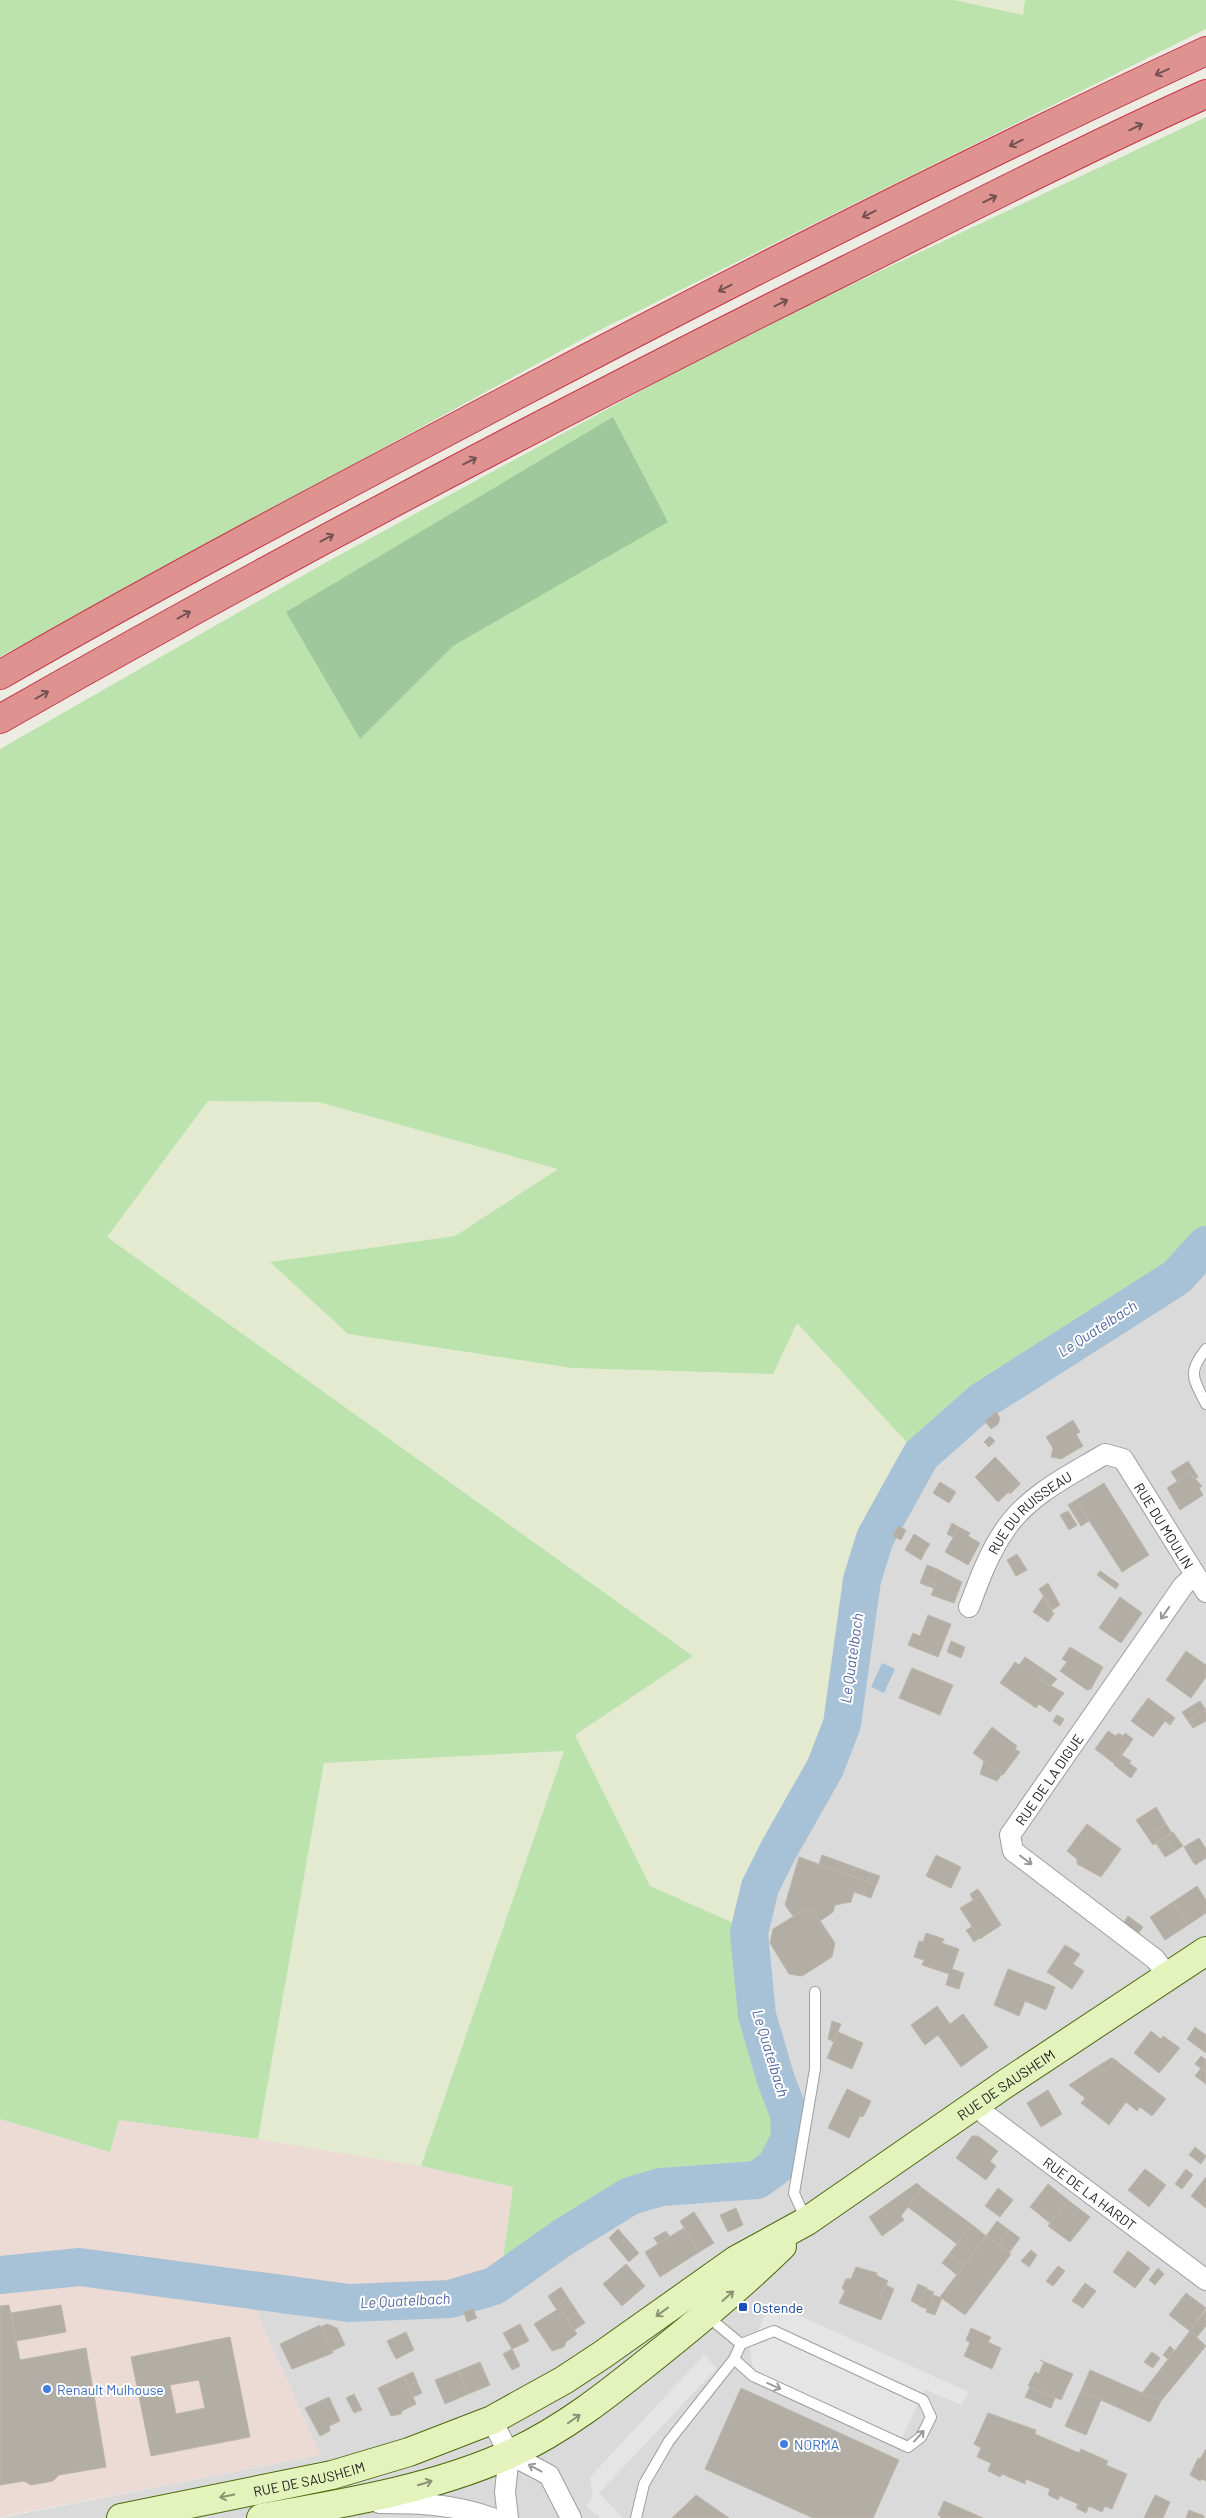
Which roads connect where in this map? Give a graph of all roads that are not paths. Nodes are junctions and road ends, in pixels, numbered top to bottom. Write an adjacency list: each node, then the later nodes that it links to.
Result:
1 (1206, 52): 3 (highway, one-way to 3)
2 (1206, 94): 4 (highway, one-way to 2)
3 (0, 674)
4 (0, 719)
5 (1206, 1348): 6 (lane)
6 (1206, 1404)
7 (1123, 1459): 8 (street, RUE DU MOULIN); 10 (street, RUE DU RUISSEAU)
8 (1195, 1575): 9 (street, RUE DU MOULIN); 12 (street, RUE DE LA DIGUE, one-way to 12)
9 (1206, 1592)
10 (968, 1607)
11 (1206, 1951): 12 (main road, RUE DE SAUSHEIM)
12 (1168, 1976): 14 (main road, RUE DE SAUSHEIM)
13 (815, 1992): 15 (lane)
14 (976, 2104): 15 (main road, RUE DE SAUSHEIM); 16 (street, RUE DE LA HARDT)
15 (807, 2221): 17 (main road, RUE DE SAUSHEIM, one-way to 15); 20 (main road, RUE DE SAUSHEIM, one-way to 20)
16 (1206, 2280)
17 (706, 2315): 18 (lane); 21 (main road, RUE DE SAUSHEIM, one-way to 17)
18 (741, 2344): 19 (lane); 19 (lane, one-way to 18)
19 (734, 2359): 28 (lane)
20 (492, 2420): 21 (street); 23 (main road, RUE DE SAUSHEIM, one-way to 23)
21 (509, 2454): 22 (main road, RUE DE SAUSHEIM, one-way to 21); 26 (street); 27 (street, one-way to 21)
22 (344, 2503): 24 (main road, RUE DE SAUSHEIM); 25 (street)
23 (121, 2518)
24 (261, 2518)
25 (492, 2518)
26 (508, 2518)
27 (571, 2518)
28 (636, 2518)

